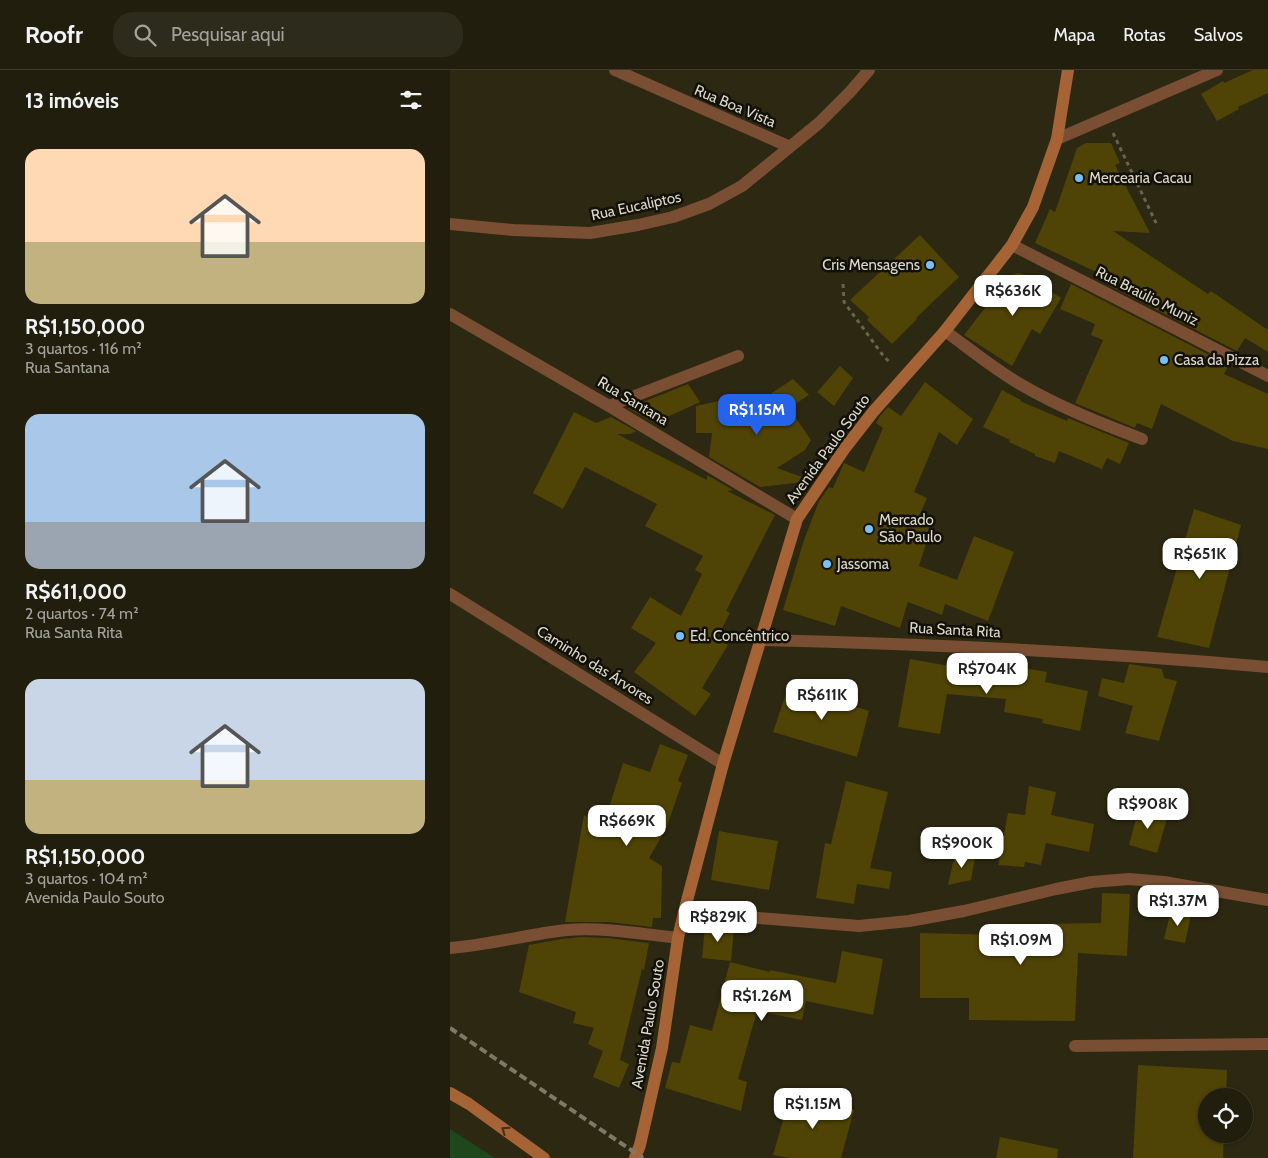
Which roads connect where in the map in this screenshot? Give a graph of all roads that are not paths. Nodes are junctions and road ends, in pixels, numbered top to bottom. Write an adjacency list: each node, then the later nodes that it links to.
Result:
1 (614, 70): 6 (street, Rua Boa Vista)
2 (869, 70): 6 (street, Rua Eucaliptos)
3 (1068, 70): 5 (main road, Avenida Paulo Souto)
4 (1217, 70): 5 (street)
5 (1058, 139): 8 (main road, Avenida Paulo Souto)
6 (788, 146): 7 (street, Rua Eucaliptos)
7 (450, 224)
8 (1012, 245): 10 (main road, Avenida Paulo Souto); 12 (street, Rua Braúlio Muniz)
9 (450, 314): 13 (street, Rua Santana)
10 (945, 331): 14 (street); 15 (main road, Avenida Paulo Souto)
11 (738, 356): 13 (street)
12 (1268, 376)
13 (609, 406): 15 (street, Rua Santana)
14 (1142, 440)
15 (797, 519): 17 (main road, Avenida Paulo Souto)
16 (450, 594): 19 (street, Caminho das Árvores)
17 (760, 640): 18 (street, Rua Santa Rita); 19 (main road, Avenida Paulo Souto)
18 (1268, 667)
19 (723, 764): 21 (main road, Avenida Paulo Souto)
20 (1267, 896): 21 (street)
21 (684, 912): 22 (main road, Avenida Paulo Souto)
22 (678, 938): 23 (street); 27 (main road, Avenida Paulo Souto)
23 (450, 948)
24 (1268, 1044): 25 (street)
25 (1075, 1046)
26 (450, 1093): 28 (main road, one-way to 26)
27 (636, 1155)
28 (544, 1158)

